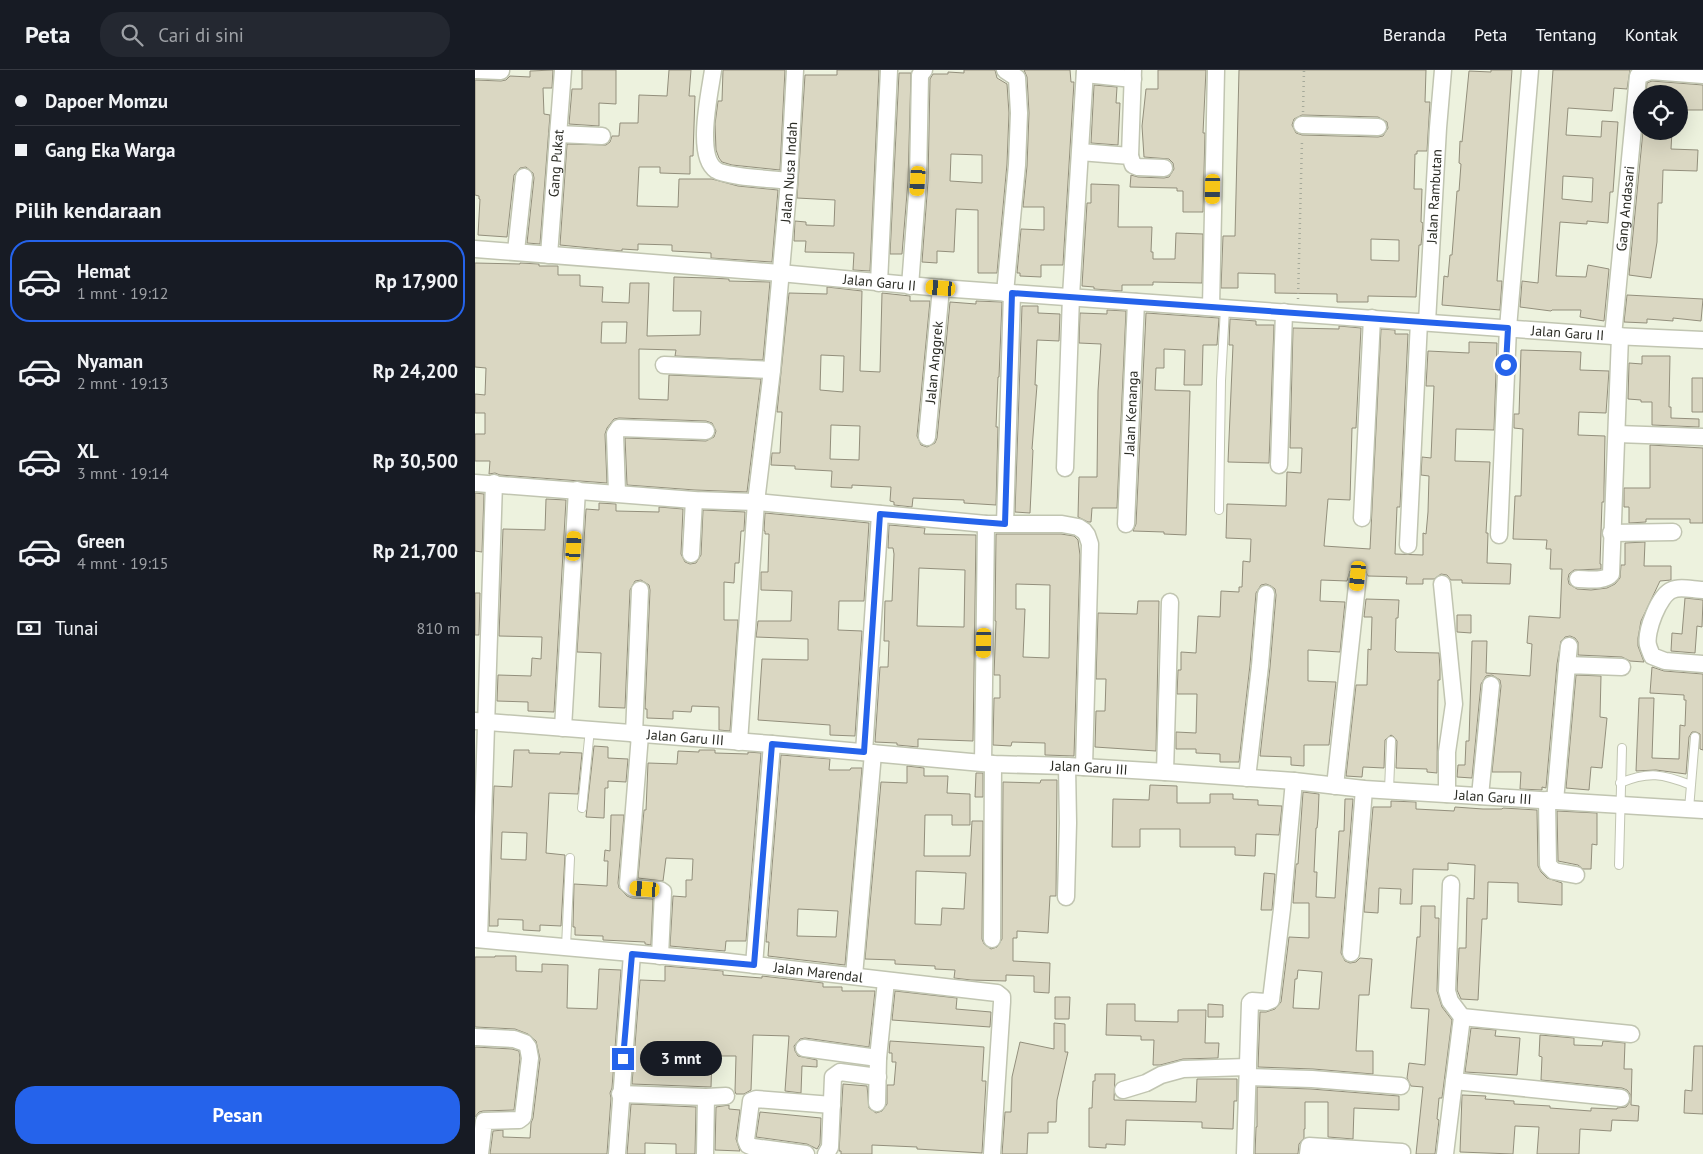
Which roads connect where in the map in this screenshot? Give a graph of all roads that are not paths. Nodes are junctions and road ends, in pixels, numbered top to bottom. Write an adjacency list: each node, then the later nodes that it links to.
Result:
1 (475, 70): 10 (street)
2 (563, 70): 17 (street, Gang Pukat)
3 (713, 70): 23 (street)
4 (795, 70): 23 (street, Jalan Nusa Indah)
5 (889, 70): 28 (street)
6 (1005, 70): 31 (street)
7 (1217, 70): 34 (street)
8 (1443, 70): 37 (street, Jalan Rambutan)
9 (1530, 70): 38 (street)
10 (501, 71)
11 (922, 72): 29 (street)
12 (1085, 72): 13 (street); 19 (street)
13 (1133, 74): 20 (street)
14 (1703, 75): 39 (street, Gang Andasari)
15 (1302, 125): 16 (street)
16 (1378, 127)
17 (558, 134): 18 (street); 26 (street, Gang Pukat)
18 (601, 136)
19 (1080, 152): 20 (street); 32 (street)
20 (1130, 156): 21 (street)
21 (1163, 168)
22 (524, 178): 25 (street)
23 (789, 181): 27 (street, Jalan Nusa Indah)
24 (475, 249): 25 (street, Jalan Garu II)
25 (516, 251): 26 (street, Jalan Garu II)
26 (549, 256): 27 (street, Jalan Garu II)
27 (780, 273): 28 (street, Jalan Garu II); 42 (street, Jalan Nusa Indah)
28 (879, 283): 29 (street, Jalan Garu II)
29 (910, 286): 30 (street, Jalan Garu II)
30 (941, 288): 31 (street, Jalan Garu II); 45 (street, Jalan Anggrek)
31 (1009, 293): 32 (street, Jalan Garu II); 59 (street)
32 (1071, 296): 33 (street, Jalan Garu II); 48 (street)
33 (1136, 302): 34 (street, Jalan Garu II); 60 (street, Jalan Kenanga)
34 (1218, 308): 35 (street, Jalan Garu II); 55 (lane)
35 (1291, 313): 36 (street, Jalan Garu II); 47 (street)
36 (1372, 318): 37 (street, Jalan Garu II); 57 (street)
37 (1423, 322): 38 (street, Jalan Garu II); 64 (street, Jalan Rambutan)
38 (1508, 328): 39 (street, Jalan Garu II); 63 (street)
39 (1616, 336): 40 (street, Jalan Garu II); 44 (street, Gang Andasari)
40 (1703, 340)
41 (664, 365): 42 (street)
42 (772, 370): 54 (street, Jalan Nusa Indah)
43 (706, 431): 52 (street)
44 (1617, 434): 46 (street); 62 (street, Gang Andasari)
45 (927, 437)
46 (1703, 437)
47 (1279, 465)
48 (1065, 468)
49 (475, 483): 50 (street)
50 (494, 483): 51 (street); 78 (street)
51 (577, 490): 52 (street); 79 (street)
52 (617, 493): 53 (street)
53 (694, 500): 54 (street); 65 (street)
54 (756, 502): 56 (street); 84 (street, Jalan Nusa Indah)
55 (1219, 510)
56 (880, 514): 58 (street); 87 (street)
57 (1362, 518)
58 (986, 524): 59 (street); 88 (street)
59 (1005, 524): 90 (street)
60 (1126, 524)
61 (1673, 532): 62 (street)
62 (1611, 533): 67 (street, Gang Andasari)
63 (1499, 534)
64 (1409, 545)
65 (691, 554)
66 (1358, 576): 96 (street)
67 (1577, 579)
68 (1442, 584): 99 (street)
69 (640, 590): 81 (street)
70 (1703, 590): 74 (street)
71 (1266, 594): 92 (street)
72 (1170, 602): 91 (street)
73 (1569, 646): 75 (street)
74 (1703, 664)
75 (1567, 665): 76 (street); 101 (street)
76 (1622, 667)
77 (1491, 685): 100 (street)
78 (480, 722): 79 (street, Jalan Garu III); 110 (street)
79 (563, 728): 80 (street, Jalan Garu III)
80 (590, 730): 81 (street, Jalan Garu III); 103 (lane)
81 (637, 734): 84 (street, Jalan Garu III); 115 (street)
82 (1695, 737): 95 (lane)
83 (1391, 741): 98 (lane)
84 (739, 742): 85 (street, Jalan Garu III)
85 (772, 744): 87 (street, Jalan Garu III); 116 (street)
86 (1622, 748): 94 (lane)
87 (869, 753): 88 (street, Jalan Garu III); 117 (street)
88 (988, 763): 89 (street, Jalan Garu III); 111 (street)
89 (1067, 766): 90 (street, Jalan Garu III); 109 (street)
90 (1084, 767): 91 (street, Jalan Garu III)
91 (1165, 772): 92 (street, Jalan Garu III)
92 (1247, 778): 93 (street, Jalan Garu III)
93 (1294, 782): 96 (street, Jalan Garu III); 124 (street)
94 (1620, 783): 95 (lane); 102 (lane)
95 (1691, 785): 104 (lane)
96 (1335, 786): 97 (street, Jalan Garu III)
97 (1363, 789): 98 (street, Jalan Garu III); 113 (street)
98 (1389, 790): 99 (street, Jalan Garu III)
99 (1447, 794): 100 (street, Jalan Garu III)
100 (1480, 796): 101 (street, Jalan Garu III)
101 (1551, 800): 102 (street, Jalan Garu III); 107 (street)
102 (1619, 804): 104 (street, Jalan Garu III); 106 (lane)
103 (582, 808)
104 (1696, 810)
105 (570, 858): 112 (lane)
106 (1619, 865)
107 (1576, 875)
108 (1451, 884): 119 (street)
109 (1066, 897)
110 (477, 939): 112 (street, Jalan Marendal)
111 (992, 940)
112 (566, 948): 114 (street, Jalan Marendal)
113 (1351, 953)
114 (632, 954): 115 (street, Jalan Marendal); 129 (street)
115 (660, 956): 116 (street, Jalan Marendal)
116 (754, 965): 117 (street, Jalan Marendal)
117 (854, 976): 118 (street, Jalan Marendal)
118 (886, 980): 123 (street); 141 (street, Jalan Marendal)
119 (1462, 1017): 120 (street); 126 (street)
120 (1631, 1034)
121 (475, 1037): 136 (street)
122 (804, 1048): 123 (street)
123 (878, 1058): 125 (street)
124 (1248, 1072): 127 (street); 128 (street); 142 (street)
125 (878, 1076): 133 (street); 134 (street)
126 (1454, 1081): 132 (street); 144 (street)
127 (1401, 1086)
128 (1123, 1090)
129 (620, 1094): 131 (street); 137 (street)
130 (726, 1096): 131 (street)
131 (706, 1097): 138 (street)
132 (1621, 1098)
133 (877, 1103)
134 (832, 1106): 139 (street); 140 (street)
135 (1402, 1152): 143 (street)
136 (480, 1154)
137 (617, 1154)
138 (705, 1154)
139 (806, 1154)
140 (826, 1154)
141 (992, 1154)
142 (1245, 1154)
143 (1308, 1154)
144 (1445, 1154)

